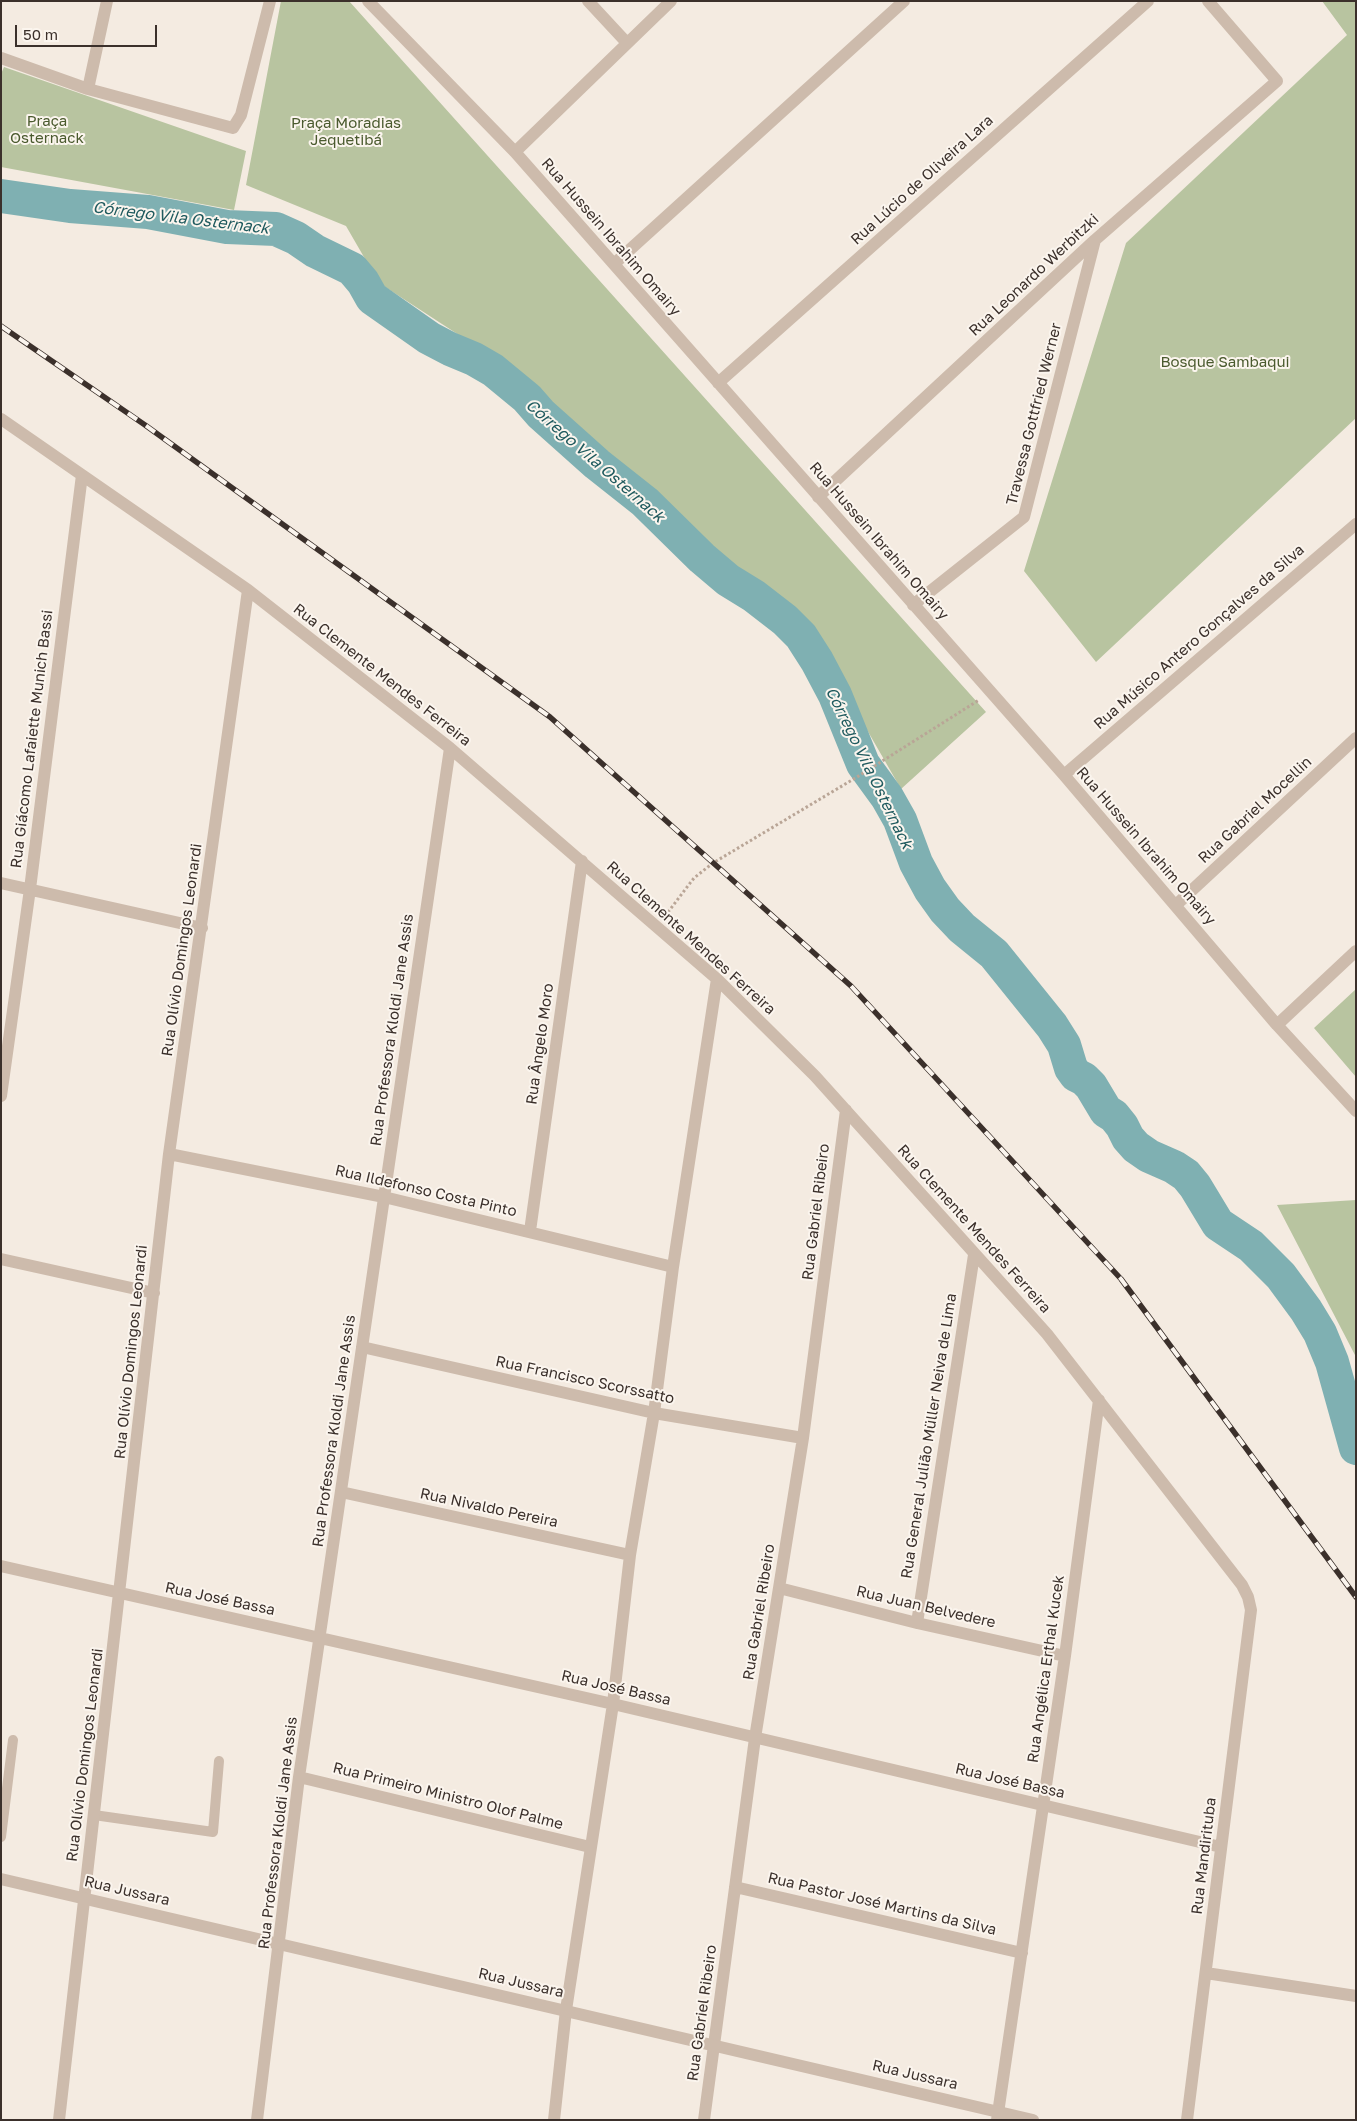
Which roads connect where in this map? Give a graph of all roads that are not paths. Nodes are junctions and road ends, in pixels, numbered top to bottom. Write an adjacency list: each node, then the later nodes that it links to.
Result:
1 (107, 1): 11 (street)
2 (270, 1): 11 (street)
3 (368, 1): 12 (street, Rua Hussein Ibrahim Omairy)
4 (588, 1): 9 (street)
5 (671, 1): 9 (street)
6 (904, 1): 14 (street)
7 (1148, 1): 15 (street, Rua Lúcio de Oliveira Lara)
8 (1208, 1): 13 (street, Rua Leonardo Werbitzki)
9 (626, 43): 12 (street)
10 (1, 58): 11 (street)
11 (88, 89)
12 (515, 152): 14 (street, Rua Hussein Ibrahim Omairy)
13 (1095, 240): 18 (street, Rua Leonardo Werbitzki); 21 (street, Travessa Gottfried Werner)
14 (614, 264): 15 (street, Rua Hussein Ibrahim Omairy)
15 (718, 383): 18 (street, Rua Hussein Ibrahim Omairy)
16 (1, 419): 17 (street, Rua Clemente Mendes Ferreira)
17 (82, 475): 20 (street, Rua Clemente Mendes Ferreira); 27 (street, Rua Giácomo Lafaiette Munich Bassi)
18 (818, 497): 21 (street, Rua Hussein Ibrahim Omairy)
19 (1356, 524): 24 (street, Rua Músico Antero Gonçalves da Silva)
20 (248, 590): 23 (street, Rua Clemente Mendes Ferreira); 29 (street, Rua Olívio Domingos Leonardi)
21 (913, 605): 24 (street, Rua Hussein Ibrahim Omairy)
22 (1356, 738): 28 (street, Rua Gabriel Mocellin)
23 (450, 748): 25 (street, Rua Clemente Mendes Ferreira); 37 (street, Rua Professora Kloldi Jane Assis)
24 (1064, 775): 28 (street, Rua Hussein Ibrahim Omairy)
25 (582, 861): 31 (street, Rua Clemente Mendes Ferreira); 38 (street, Rua Ângelo Moro)
26 (1, 883): 27 (street)
27 (30, 889): 29 (street); 33 (street, Rua Giácomo Lafaiette Munich Bassi)
28 (1176, 906): 32 (street, Rua Hussein Ibrahim Omairy)
29 (202, 928): 36 (street, Rua Olívio Domingos Leonardi)
30 (1356, 952): 32 (street)
31 (717, 979): 34 (street, Rua Clemente Mendes Ferreira); 41 (street)
32 (1277, 1025): 35 (street, Rua Hussein Ibrahim Omairy)
33 (1, 1096)
34 (846, 1110): 39 (street, Rua Clemente Mendes Ferreira); 46 (street, Rua Gabriel Ribeiro)
35 (1356, 1111)
36 (169, 1154): 37 (street, Rua Ildefonso Costa Pinto); 42 (street, Rua Olívio Domingos Leonardi)
37 (384, 1197): 38 (street, Rua Ildefonso Costa Pinto); 43 (street, Rua Professora Kloldi Jane Assis)
38 (530, 1231): 41 (street, Rua Ildefonso Costa Pinto)
39 (974, 1254): 44 (street, Rua Clemente Mendes Ferreira); 53 (street, Rua General Julião Müller Neiva de Lima)
40 (1, 1259): 42 (street)
41 (673, 1267): 45 (street)
42 (154, 1294): 51 (street, Rua Olívio Domingos Leonardi)
43 (362, 1347): 45 (street, Rua Francisco Scorssatto); 47 (street, Rua Professora Kloldi Jane Assis)
44 (1099, 1400): 52 (street, Rua Clemente Mendes Ferreira); 55 (street, Rua Angélica Erthal Kucek)
45 (654, 1413): 46 (street, Rua Francisco Scorssatto); 48 (street)
46 (803, 1438): 50 (street, Rua Gabriel Ribeiro)
47 (341, 1492): 48 (street, Rua Nivaldo Pereira); 54 (street, Rua Professora Kloldi Jane Assis)
48 (630, 1555): 56 (street)
49 (1, 1566): 51 (street, Rua José Bassa)
50 (779, 1588): 53 (street, Rua Juan Belvedere); 57 (street, Rua Gabriel Ribeiro)
51 (120, 1594): 54 (street, Rua José Bassa); 62 (street, Rua Olívio Domingos Leonardi)
52 (1248, 1597): 65 (street, Rua Mandirituba)
53 (917, 1623): 55 (street, Rua Juan Belvedere)
54 (320, 1638): 56 (street, Rua José Bassa); 60 (street, Rua Professora Kloldi Jane Assis)
55 (1065, 1656): 61 (street, Rua Angélica Erthal Kucek)
56 (613, 1704): 57 (street, Rua José Bassa); 64 (street)
57 (756, 1738): 61 (street, Rua José Bassa); 67 (street, Rua Gabriel Ribeiro)
58 (13, 1740): 63 (lane)
59 (219, 1762): 62 (lane)
60 (299, 1777): 64 (street, Rua Primeiro Ministro Olof Palme); 69 (street, Rua Professora Kloldi Jane Assis)
61 (1044, 1805): 65 (street, Rua José Bassa); 70 (street, Rua Angélica Erthal Kucek)
62 (94, 1815): 68 (street, Rua Olívio Domingos Leonardi)
63 (1, 1837)
64 (590, 1847): 73 (street)
65 (1221, 1847): 71 (street, Rua Mandirituba)
66 (1, 1878): 68 (street, Rua Jussara)
67 (735, 1887): 70 (street, Rua Pastor José Martins da Silva); 74 (street, Rua Gabriel Ribeiro)
68 (85, 1898): 69 (street, Rua Jussara); 76 (street, Rua Olívio Domingos Leonardi)
69 (280, 1945): 73 (street, Rua Jussara); 77 (street, Rua Professora Kloldi Jane Assis)
70 (1022, 1953): 75 (street, Rua Angélica Erthal Kucek)
71 (1206, 1973): 72 (street); 81 (street, Rua Mandirituba)
72 (1356, 1996)
73 (566, 2010): 74 (street, Rua Jussara); 78 (street)
74 (714, 2045): 75 (street, Rua Jussara); 79 (street, Rua Gabriel Ribeiro)
75 (997, 2116): 80 (street, Rua Jussara)
76 (59, 2120)
77 (258, 2120)
78 (554, 2120)
79 (704, 2120)
80 (1033, 2120)
81 (1187, 2120)

